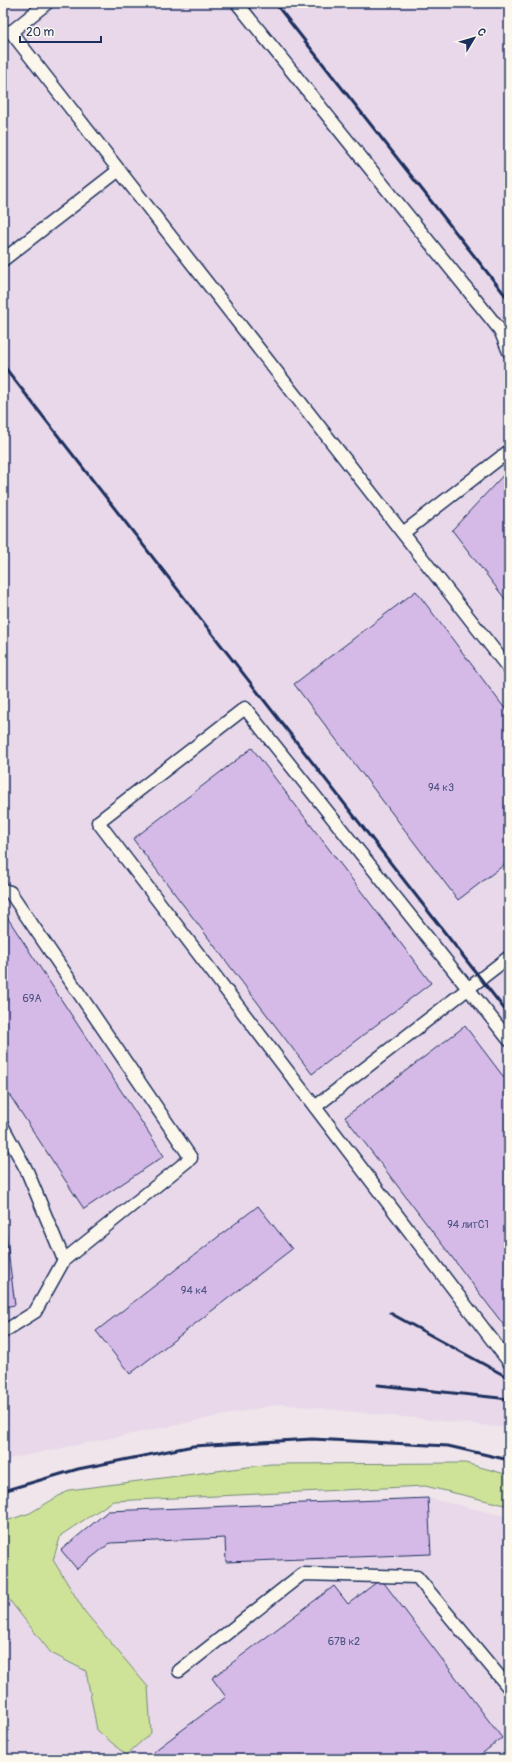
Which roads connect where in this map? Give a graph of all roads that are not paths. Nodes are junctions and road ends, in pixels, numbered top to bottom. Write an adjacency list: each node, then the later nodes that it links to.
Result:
1 (47, 3): 3 (lane)
2 (237, 3): 6 (lane)
3 (7, 31): 4 (lane)
4 (120, 170): 5 (lane); 8 (lane)
5 (3, 260)
6 (509, 352)
7 (509, 450): 8 (lane)
8 (403, 533): 9 (lane)
9 (509, 669)
10 (3, 890): 16 (lane)
11 (509, 957): 12 (lane)
12 (468, 988): 13 (lane); 14 (lane); 14 (lane)
13 (509, 1040)
14 (315, 1107): 18 (lane)
15 (3, 1127): 16 (lane)
16 (64, 1260): 17 (lane)
17 (3, 1332)
18 (509, 1362)
19 (178, 1671): 20 (lane)
20 (509, 1688)

